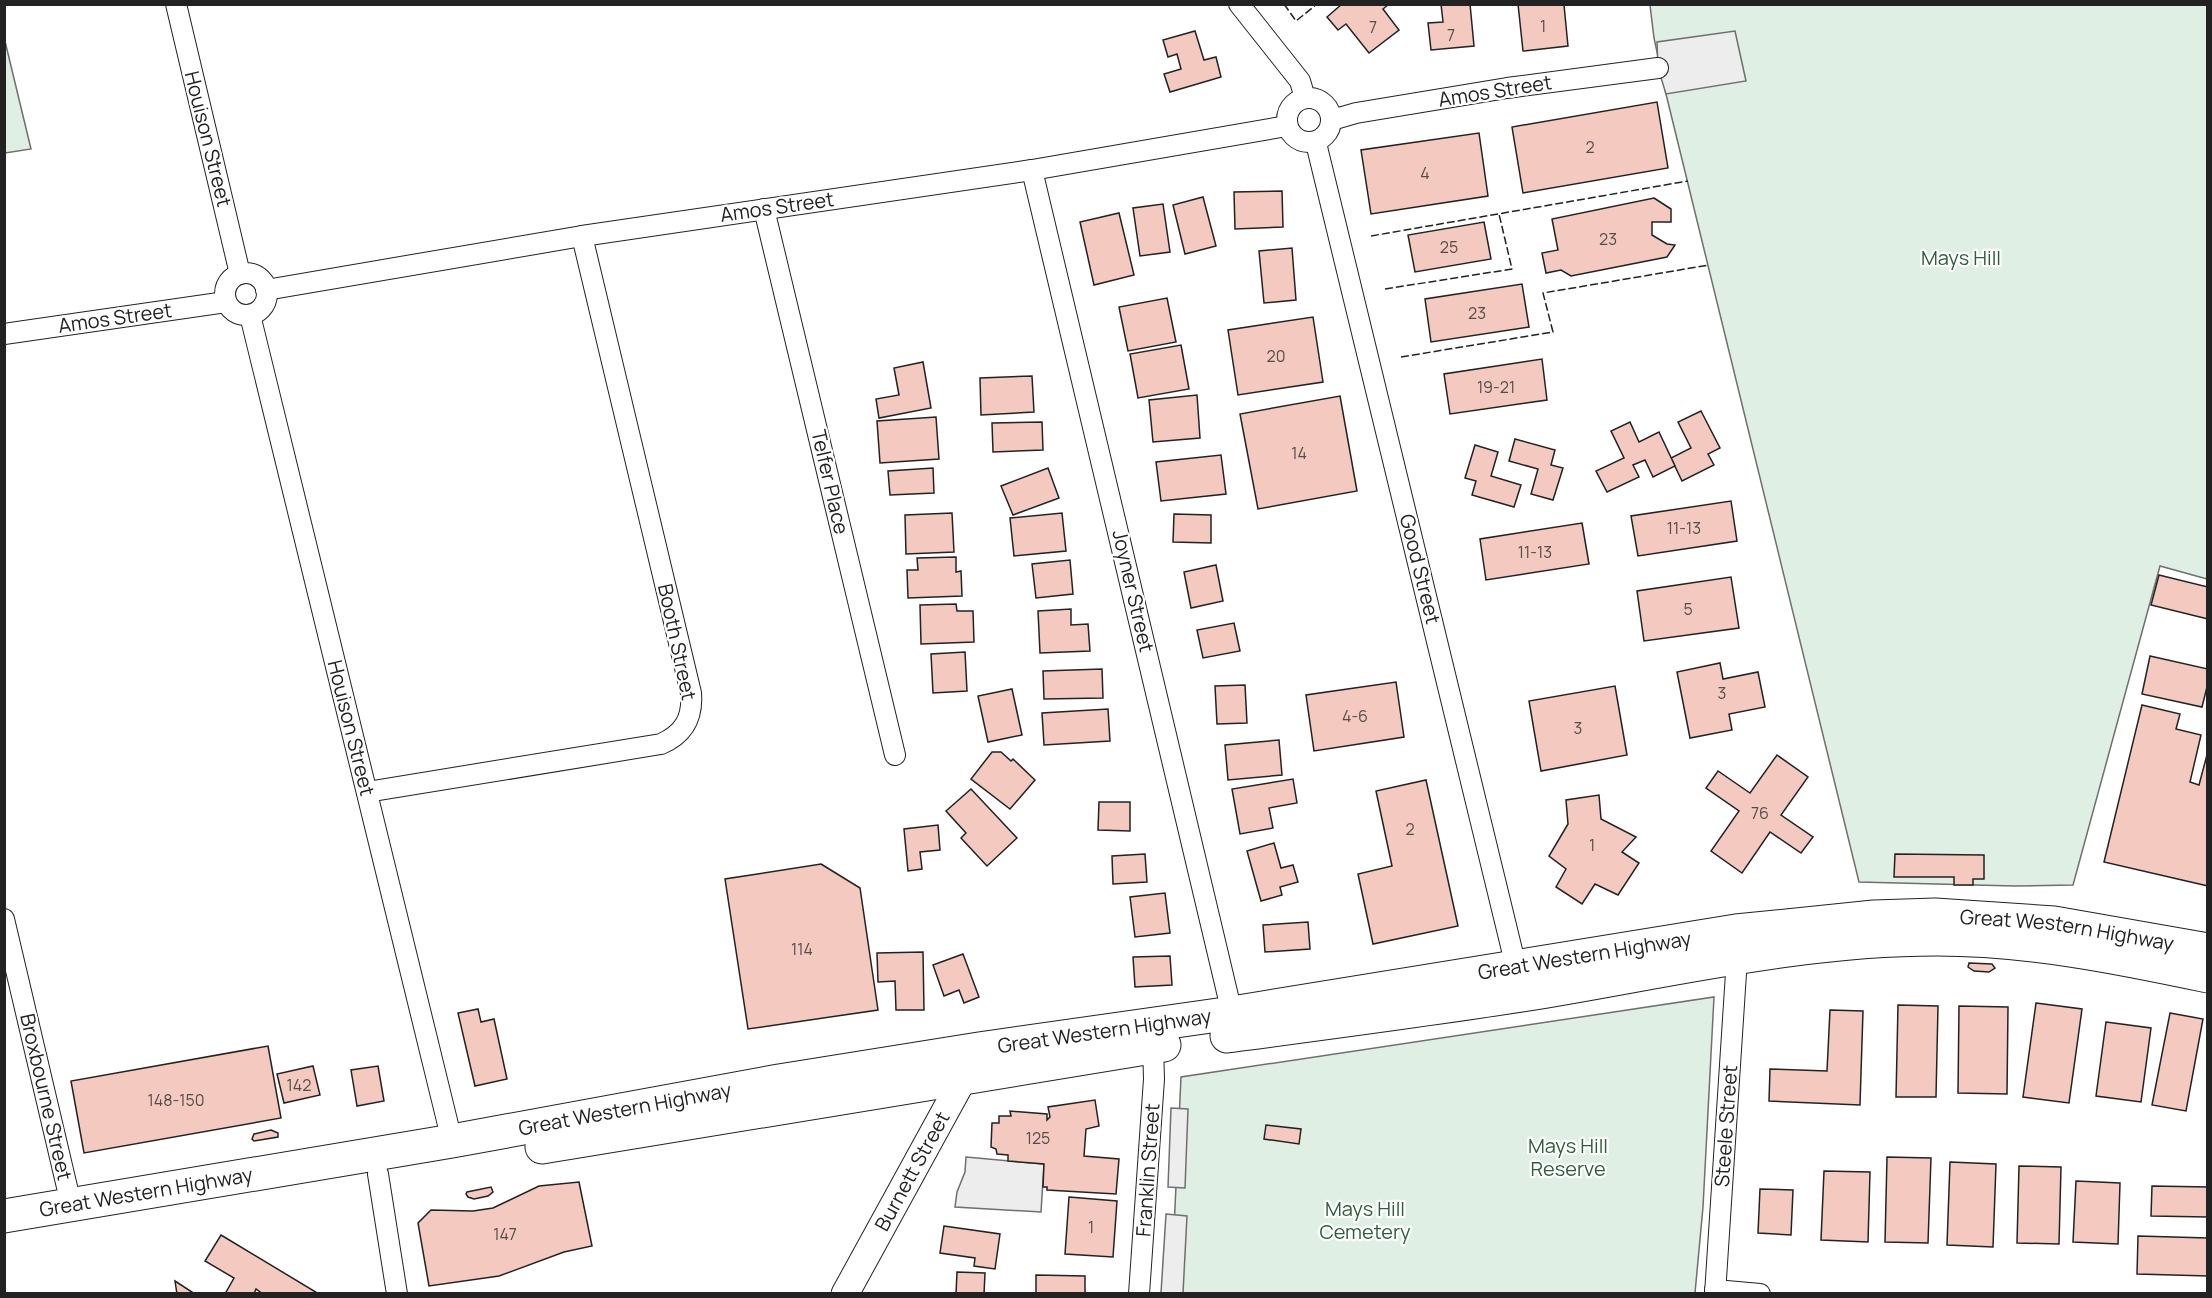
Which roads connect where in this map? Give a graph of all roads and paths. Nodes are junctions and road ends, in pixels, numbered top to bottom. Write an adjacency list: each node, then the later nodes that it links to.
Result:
1 (176, 4): 11 (street, Houison Street)
2 (1239, 4): 4 (street)
3 (1658, 68): 5 (street, Amos Street)
4 (1305, 98): 5 (street); 6 (street)
5 (1332, 120): 7 (street)
6 (1287, 126): 7 (street); 8 (street, Amos Street)
7 (1316, 143): 22 (street, Good Street)
8 (1032, 170): 9 (street, Amos Street); 23 (street, Joyner Street)
9 (764, 209): 10 (street, Amos Street); 16 (street, Telfer Place)
10 (582, 236): 12 (street, Amos Street); 17 (street, Booth Street)
11 (240, 274): 12 (street); 13 (street)
12 (266, 290): 14 (street)
13 (226, 302): 14 (street); 15 (street, Amos Street)
14 (250, 315): 17 (street, Houison Street)
15 (4, 334)
16 (895, 755)
17 (367, 792): 27 (street, Houison Street)
18 (4, 919): 29 (street, Broxbourne Street)
19 (2208, 950): 22 (highway, Great Western Highway)
20 (1737, 958): 21 (highway, Great Western Highway); 22 (highway, Great Western Highway); 32 (street, Steele Street)
21 (2208, 976)
22 (1519, 980): 23 (highway, Great Western Highway); 24 (highway, Great Western Highway)
23 (1232, 1013): 25 (highway, Great Western Highway)
24 (1154, 1047): 26 (highway, Great Western Highway); 35 (street, Franklin Street)
25 (979, 1049): 26 (main road, Burnett Street); 27 (highway, Great Western Highway)
26 (963, 1078): 28 (highway, Great Western Highway); 34 (main road, Burnett Street)
27 (452, 1141): 29 (highway, Great Western Highway)
28 (378, 1174): 31 (highway, Great Western Highway); 33 (street)
29 (71, 1204): 30 (highway, Great Western Highway)
30 (4, 1216)
31 (4, 1236)
32 (1715, 1292): 36 (street)
33 (397, 1293)
34 (845, 1293)
35 (1139, 1293)
36 (1760, 1293)

